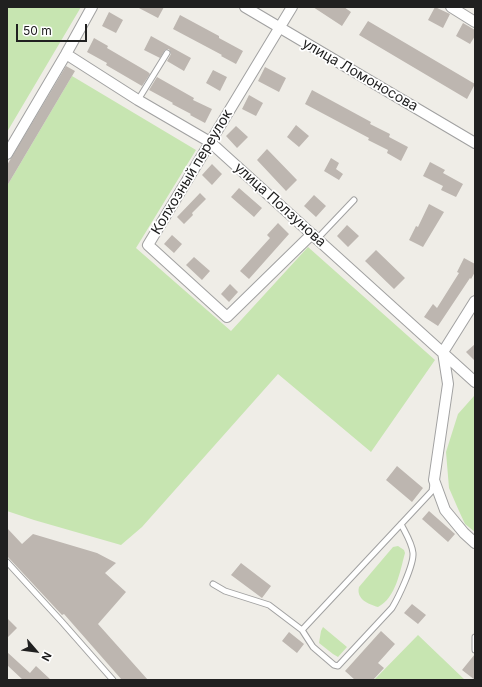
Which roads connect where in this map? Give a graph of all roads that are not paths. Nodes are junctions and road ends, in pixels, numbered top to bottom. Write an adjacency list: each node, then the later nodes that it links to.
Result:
1 (92, 7): 9 (street)
2 (245, 7): 7 (street, улица Ломоносова)
3 (292, 7): 7 (street, Колхозный переулок)
4 (450, 7): 5 (street)
5 (464, 10): 6 (street)
6 (475, 22)
7 (280, 28): 11 (street, Колхозный переулок); 12 (street, улица Ломоносова)
8 (167, 53): 10 (lane)
9 (66, 54): 10 (street, улица Ползунова); 13 (street)
10 (138, 100): 11 (street, улица Ползунова)
11 (210, 142): 15 (street, улица Ползунова); 15 (street, Колхозный переулок)
12 (475, 143)
13 (7, 154)
14 (354, 200): 15 (lane)
15 (314, 236): 17 (street, улица Ползунова)
16 (475, 301): 17 (street)
17 (443, 352): 18 (street, улица Ползунова); 20 (street)
18 (461, 370): 19 (street, улица Ползунова); 20 (street)
19 (475, 382)
20 (448, 384): 21 (street)
21 (434, 480): 22 (lane); 23 (street)
22 (401, 524): 26 (lane); 26 (lane)
23 (475, 543)
24 (7, 562): 29 (lane)
25 (213, 584): 26 (lane)
26 (302, 630)
27 (475, 637): 28 (lane)
28 (475, 650)
29 (113, 680)

